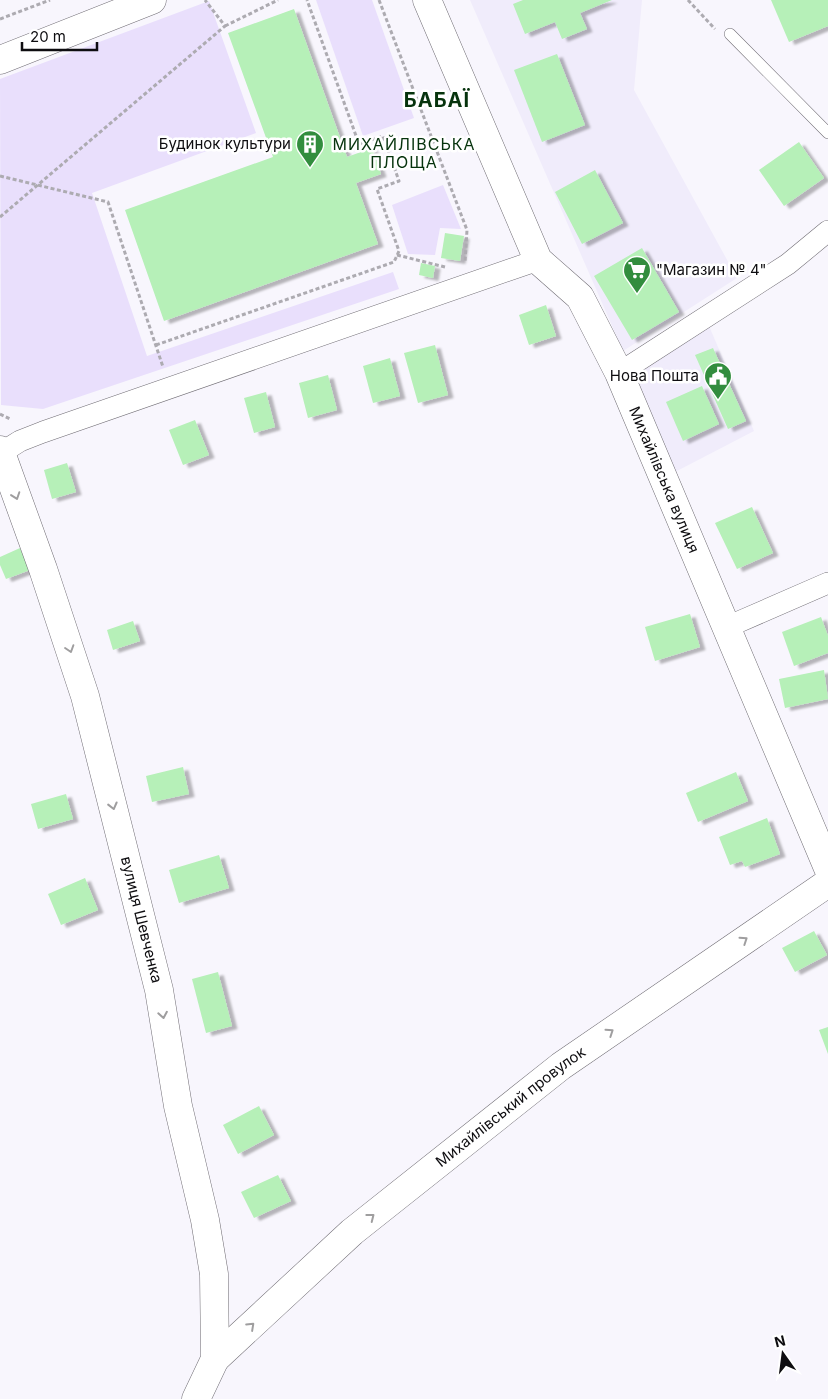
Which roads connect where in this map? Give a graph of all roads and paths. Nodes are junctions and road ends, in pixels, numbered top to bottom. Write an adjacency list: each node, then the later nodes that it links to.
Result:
1 (50, 0): 9 (path)
2 (152, 0): 12 (street)
3 (205, 0): 10 (path)
4 (278, 0): 10 (path)
5 (308, 0): 20 (path)
6 (379, 0): 19 (path)
7 (427, 0): 18 (street, Михайлівська вулиця)
8 (688, 0): 11 (path)
9 (0, 19)
10 (225, 26): 15 (path)
11 (730, 34): 13 (lane)
12 (0, 60)
13 (828, 133)
14 (0, 176): 15 (path)
15 (38, 186): 16 (path); 20 (path)
16 (0, 218)
17 (828, 231): 21 (street)
18 (538, 260): 21 (street, Михайлівська вулиця); 23 (street)
19 (465, 264)
20 (156, 345): 22 (path)
21 (619, 373): 25 (street, Михайлівська вулиця)
22 (166, 374)
23 (1, 452): 28 (street, вулиця Шевченка, one-way to 28)
24 (828, 583): 25 (street)
25 (727, 627): 26 (street, Михайлівська вулиця)
26 (828, 868)
27 (828, 883): 28 (street, Михайлівський провулок, one-way to 27)
28 (215, 1359): 29 (street, вулиця Шевченка)
29 (196, 1399)

